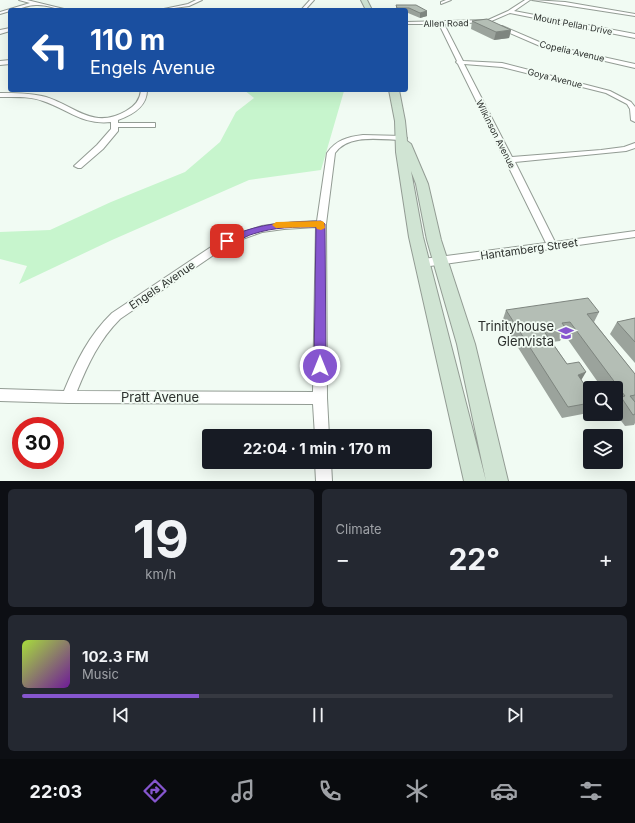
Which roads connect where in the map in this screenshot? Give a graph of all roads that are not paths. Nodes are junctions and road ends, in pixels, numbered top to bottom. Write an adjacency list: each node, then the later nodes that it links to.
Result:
1 (0, 0): 2 (street)
2 (3, 0)
3 (20, 0): 11 (street)
4 (47, 0): 11 (street)
5 (200, 0): 14 (street)
6 (312, 0): 15 (street)
7 (449, 0): 10 (street)
8 (528, 0): 16 (street, Allen Road)
9 (534, 0): 17 (street)
10 (443, 2)
11 (35, 3): 12 (street); 13 (street)
12 (17, 8)
13 (57, 8)
14 (172, 8)
15 (304, 8)
16 (510, 12): 18 (street, Allen Road); 21 (street, Mount Pellan Drive)
17 (635, 15)
18 (489, 22): 20 (street, Allen Road); 23 (street, Copelia Avenue)
19 (408, 23): 20 (street, Allen Road)
20 (441, 23): 22 (street, Wilkinson Avenue)
21 (635, 36)
22 (459, 62): 27 (street, Goya Avenue); 32 (street, Wilkinson Avenue)
23 (635, 66)
24 (144, 92): 28 (street)
25 (394, 92): 30 (street)
26 (0, 96): 28 (street)
27 (635, 120)
28 (115, 122): 29 (street); 33 (street)
29 (152, 125)
30 (403, 138): 34 (street); 37 (street); 38 (street)
31 (635, 145): 32 (street)
32 (509, 160): 36 (street, Wilkinson Avenue)
33 (78, 166)
34 (321, 224): 40 (street, Engels Avenue); 41 (street)
35 (635, 234): 36 (street, Hantamberg Street)
36 (552, 245): 37 (street, Hantamberg Street)
37 (440, 261): 38 (street, Hantamberg Street); 46 (street)
38 (423, 263): 45 (street)
39 (0, 395): 40 (street, Pratt Avenue)
40 (68, 397): 41 (street, Pratt Avenue)
41 (320, 398): 42 (street)
42 (322, 429)
43 (323, 469): 44 (street)
44 (324, 481)
45 (475, 481)
46 (497, 481)

